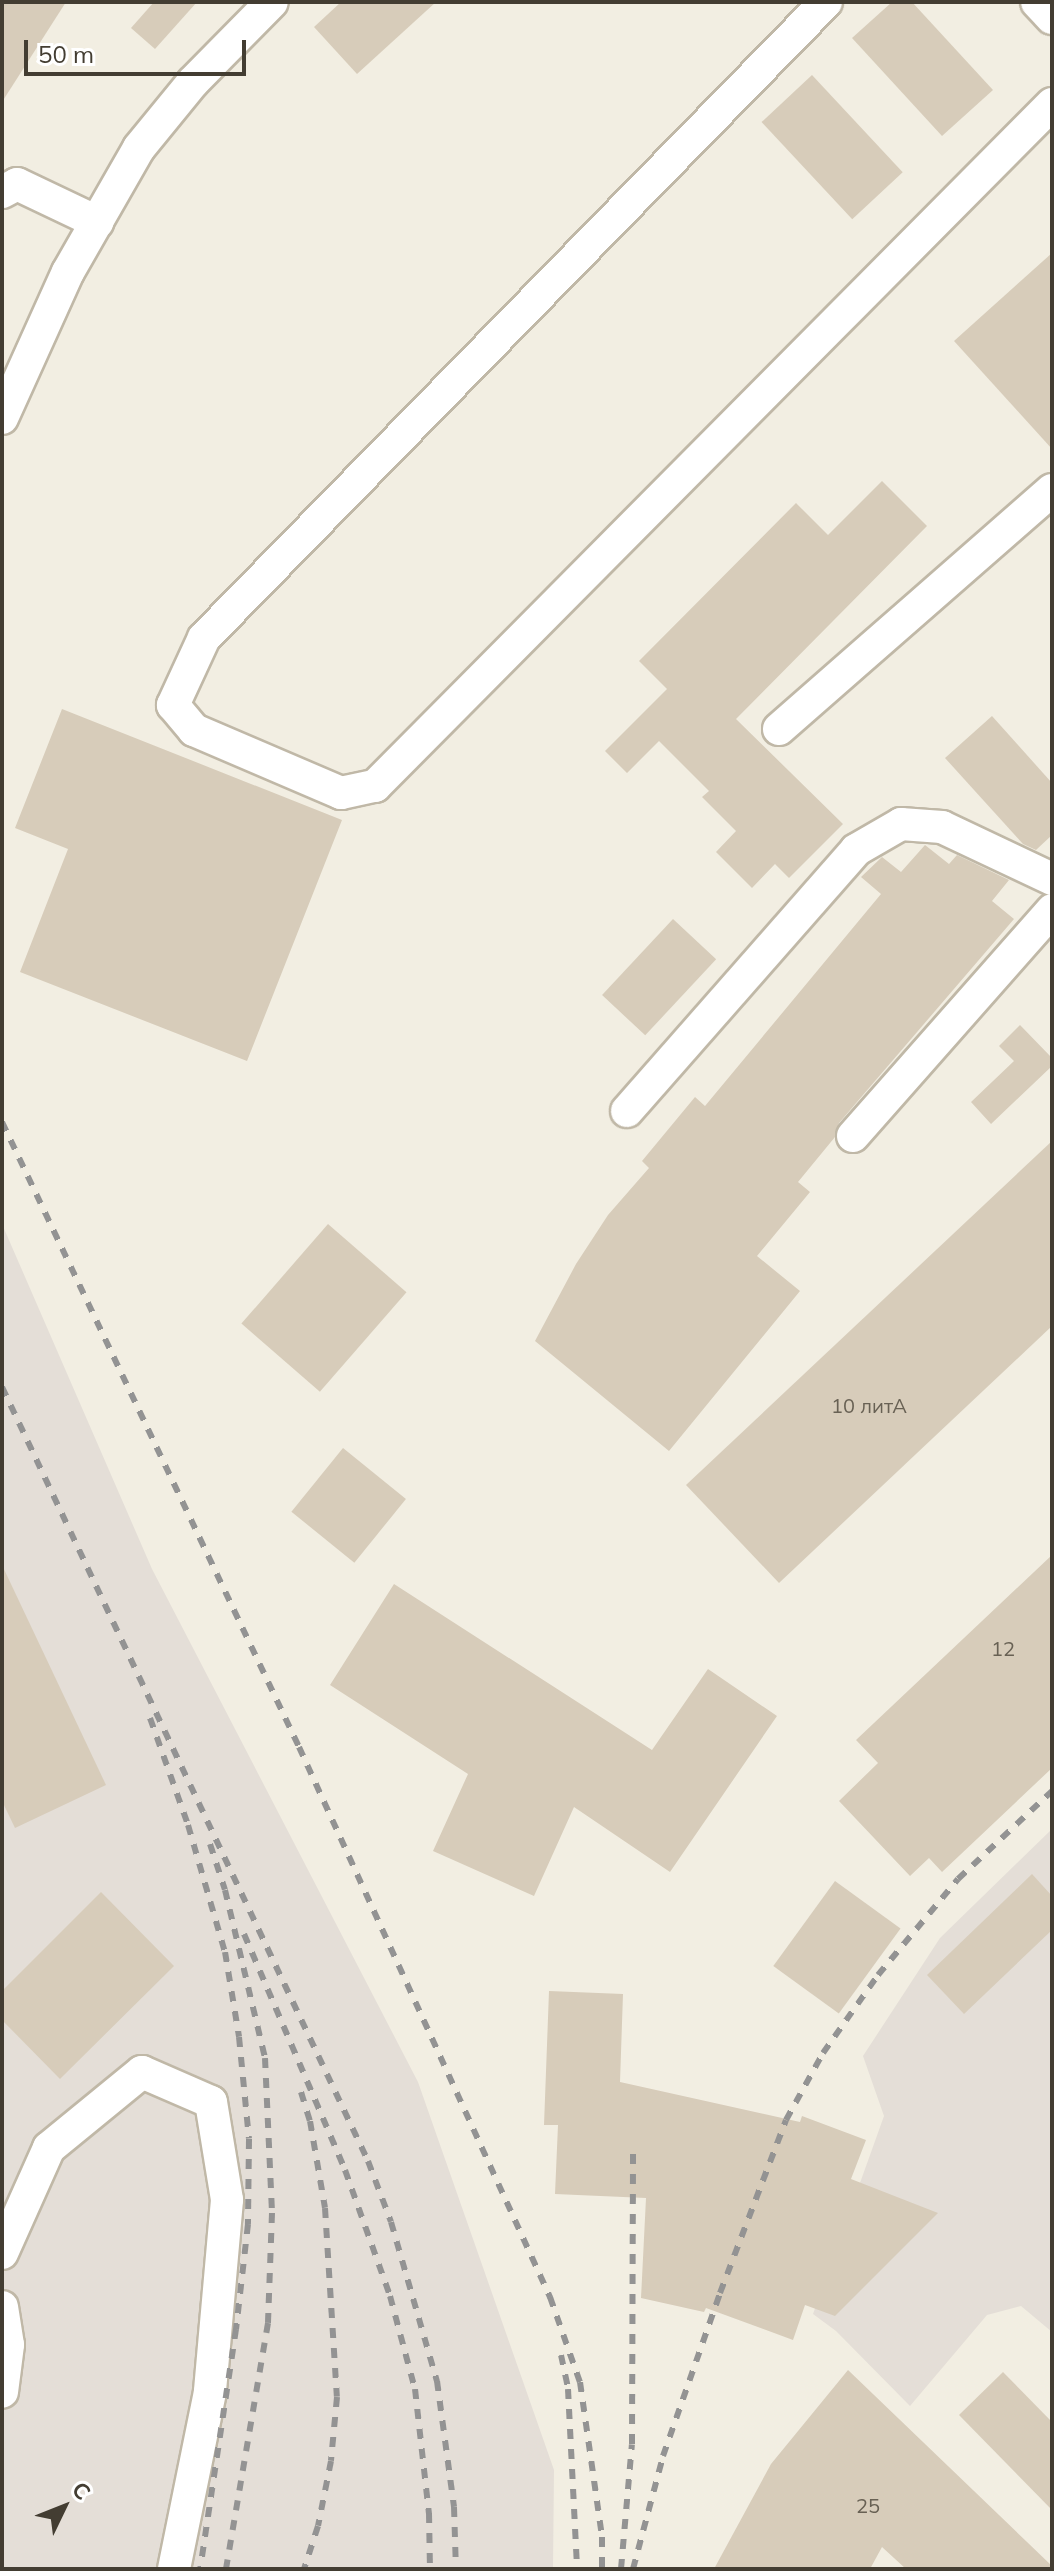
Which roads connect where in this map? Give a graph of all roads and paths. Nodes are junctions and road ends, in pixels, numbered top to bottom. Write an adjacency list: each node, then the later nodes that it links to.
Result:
1 (272, 2): 7 (street)
2 (826, 2): 5 (street)
3 (1037, 2): 4 (street)
4 (1052, 18)
5 (1052, 104)
6 (2, 192): 7 (street)
7 (97, 222): 8 (street)
8 (2, 418)
9 (1052, 490): 10 (street)
10 (779, 729)
11 (1052, 879): 13 (street)
12 (1052, 910): 14 (street)
13 (627, 1111)
14 (853, 1136)
15 (2, 2253): 18 (street)
16 (2, 2307): 17 (street)
17 (2, 2392)
18 (174, 2569)

